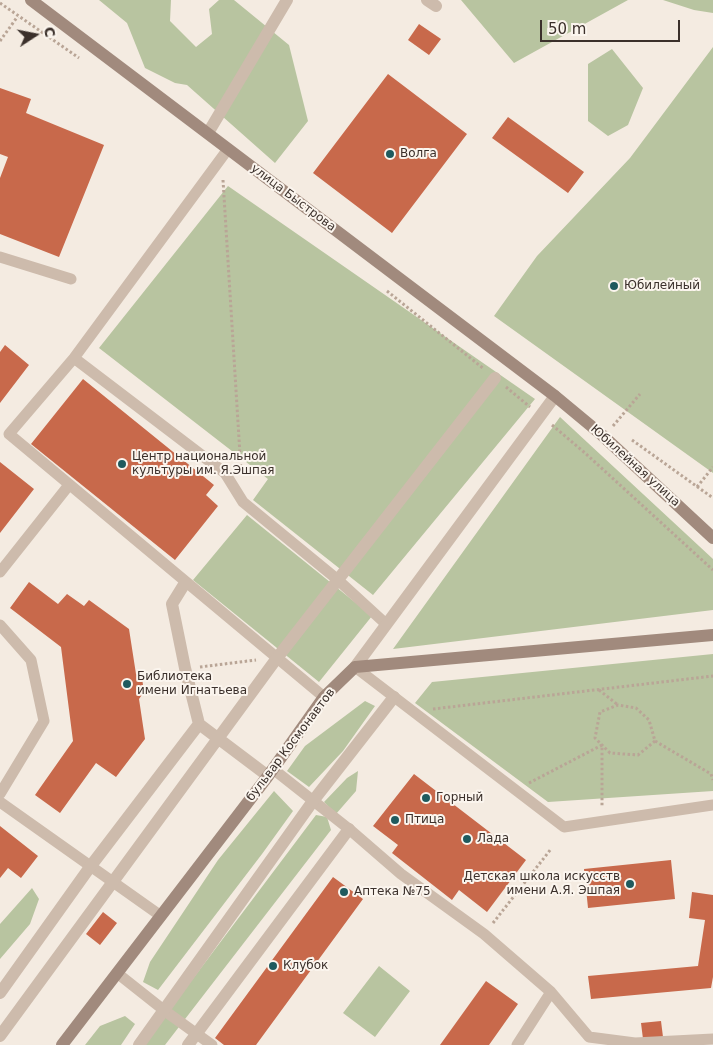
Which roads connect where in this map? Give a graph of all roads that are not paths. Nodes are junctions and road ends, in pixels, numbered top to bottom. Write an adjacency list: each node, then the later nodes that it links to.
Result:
1 (31, 0): 3 (street, улица Быстрова)
2 (287, 0): 3 (street)
3 (208, 133): 4 (street, улица Быстрова)
4 (225, 153): 7 (lane); 9 (street, улица Быстрова)
5 (0, 257): 6 (lane)
6 (71, 279)
7 (74, 358): 10 (lane); 13 (lane)
8 (495, 378): 13 (street)
9 (555, 396): 11 (street, Юбилейная улица); 15 (street, бульвар Космонавтов)
10 (69, 484): 12 (lane); 14 (lane)
11 (713, 538)
12 (0, 572)
13 (338, 580): 15 (lane); 18 (street)
14 (185, 583): 18 (lane); 22 (street)
15 (386, 624): 19 (street, бульвар Космонавтов)
16 (0, 625): 25 (lane)
17 (713, 635): 19 (street)
18 (277, 658): 20 (lane); 23 (street)
19 (355, 667): 20 (street, бульвар Космонавтов); 21 (lane)
20 (324, 697): 24 (street, бульвар Космонавтов)
21 (394, 697): 26 (street); 28 (lane)
22 (198, 724): 23 (street); 30 (street)
23 (217, 739): 24 (street); 31 (street)
24 (271, 772): 26 (lane); 32 (street, бульвар Космонавтов)
25 (0, 794)
26 (313, 801): 29 (lane); 36 (street)
27 (0, 802): 30 (lane)
28 (713, 805)
29 (349, 829): 34 (lane); 37 (street)
30 (90, 867): 31 (lane); 35 (street)
31 (112, 883): 32 (lane); 38 (street)
32 (161, 916): 33 (street, бульвар Космонавтов)
33 (117, 973): 36 (lane); 40 (street, бульвар Космонавтов)
34 (551, 992): 39 (lane); 44 (lane)
35 (0, 993)
36 (165, 1011): 37 (lane); 41 (street)
37 (196, 1034): 42 (street); 43 (lane)
38 (0, 1036)
39 (713, 1039)
40 (62, 1045)
41 (139, 1045)
42 (188, 1045)
43 (212, 1045)
44 (517, 1045)

